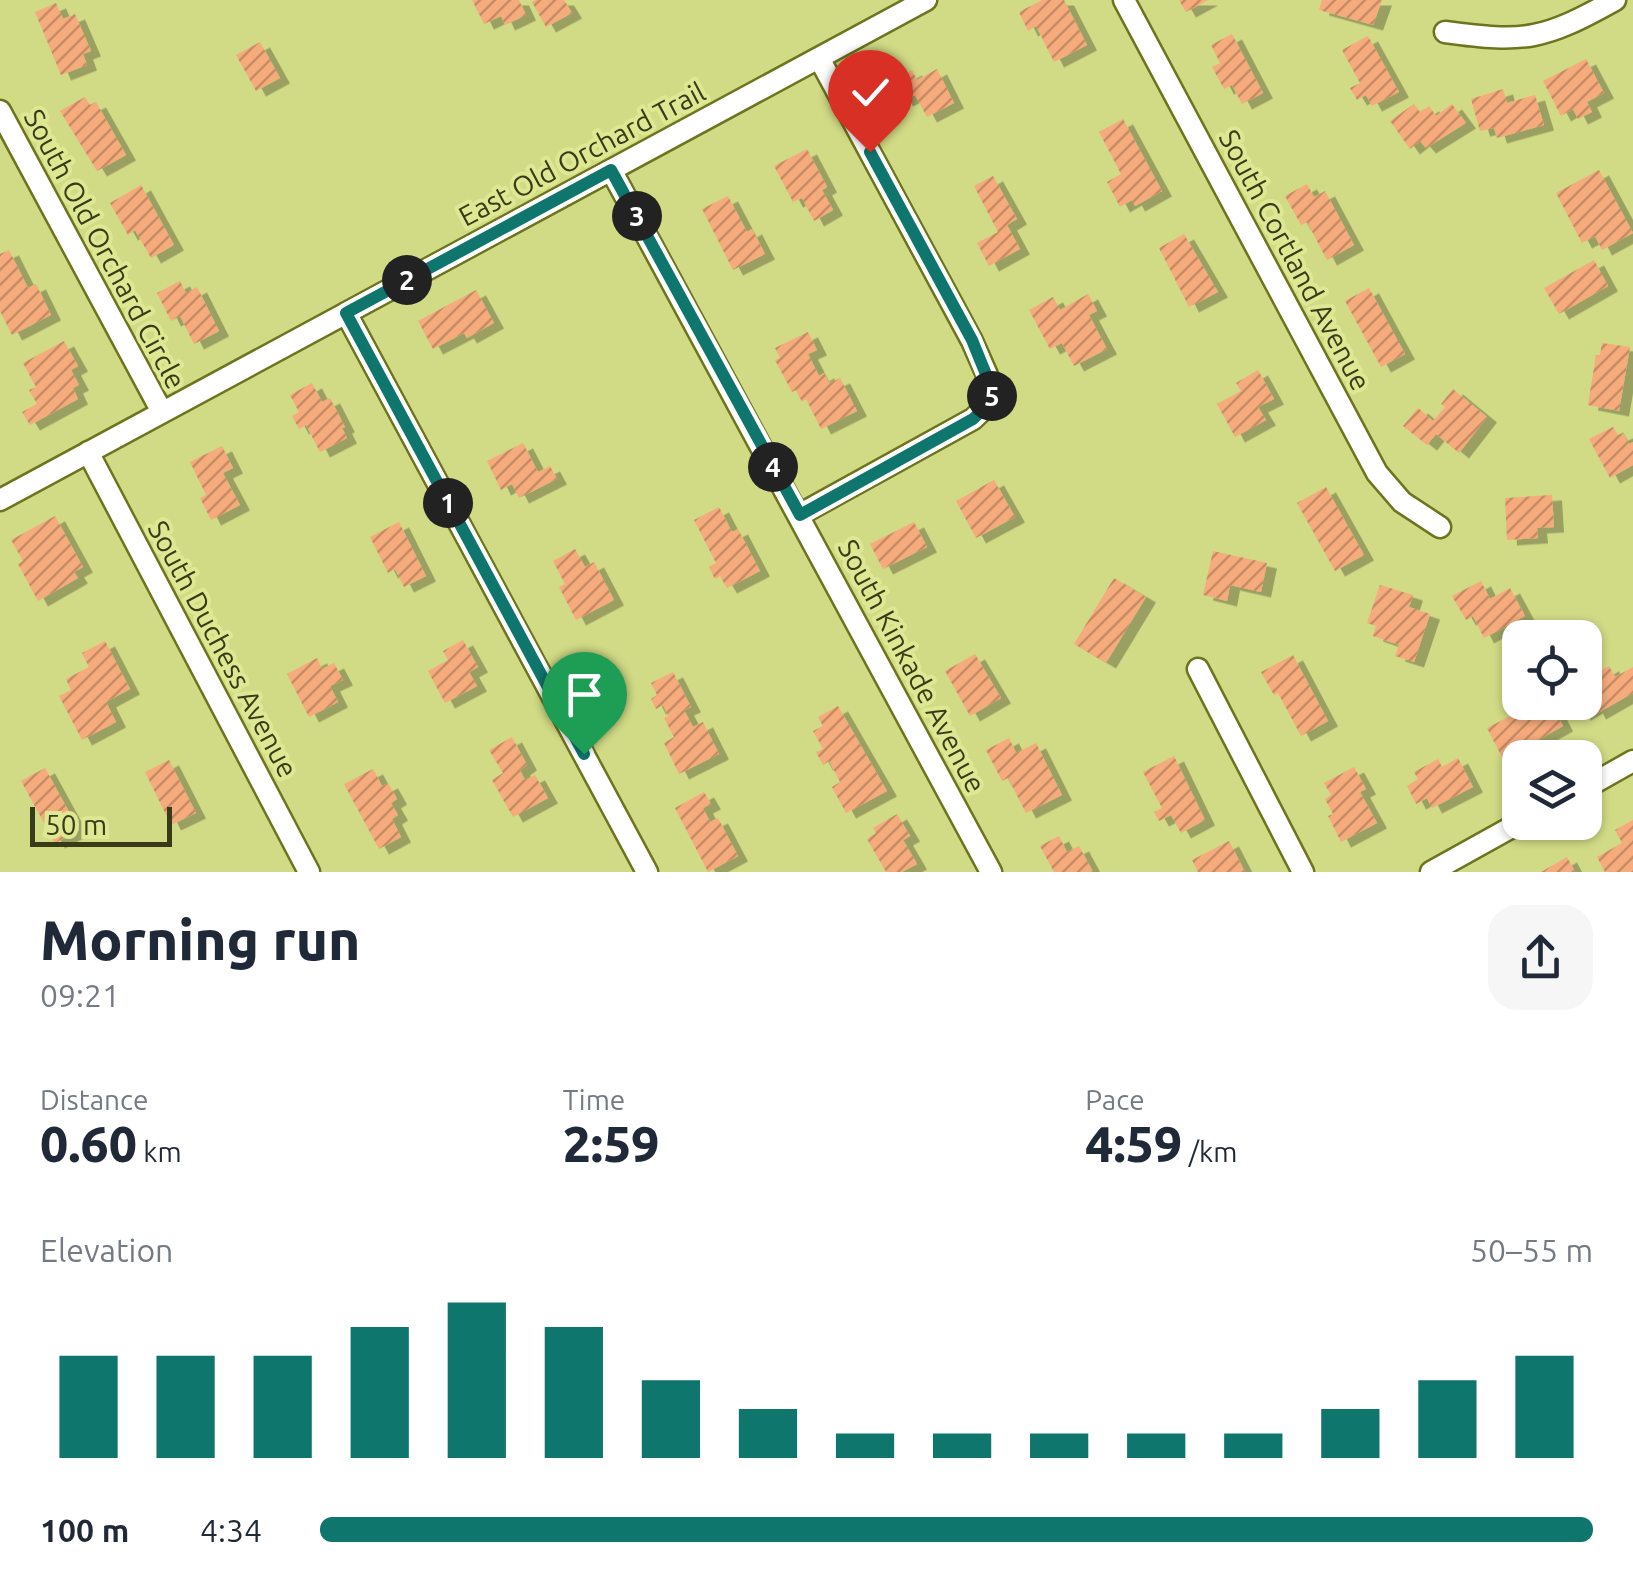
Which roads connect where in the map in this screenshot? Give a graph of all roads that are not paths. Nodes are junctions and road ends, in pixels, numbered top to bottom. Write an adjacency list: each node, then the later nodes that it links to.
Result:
1 (926, 0): 5 (street, East Old Orchard Trail)
2 (1124, 0): 13 (street, South Cortland Avenue)
3 (1615, 0): 4 (street)
4 (1445, 32)
5 (819, 58): 7 (street, East Old Orchard Trail); 12 (street)
6 (0, 111): 9 (street, South Old Orchard Circle)
7 (611, 170): 8 (street, East Old Orchard Trail); 12 (street, South Kinkade Avenue)
8 (346, 313): 9 (street, East Old Orchard Trail); 19 (street)
9 (162, 412): 10 (street, East Old Orchard Trail)
10 (88, 452): 11 (street, East Old Orchard Trail); 18 (street, South Duchess Avenue)
11 (0, 500)
12 (800, 515): 20 (street, South Kinkade Avenue)
13 (1440, 527)
14 (1198, 669): 21 (street)
15 (1633, 761): 16 (street)
16 (1602, 778)
17 (1502, 833): 22 (street)
18 (309, 872)
19 (647, 872)
20 (991, 872)
21 (1303, 872)
22 (1431, 872)

